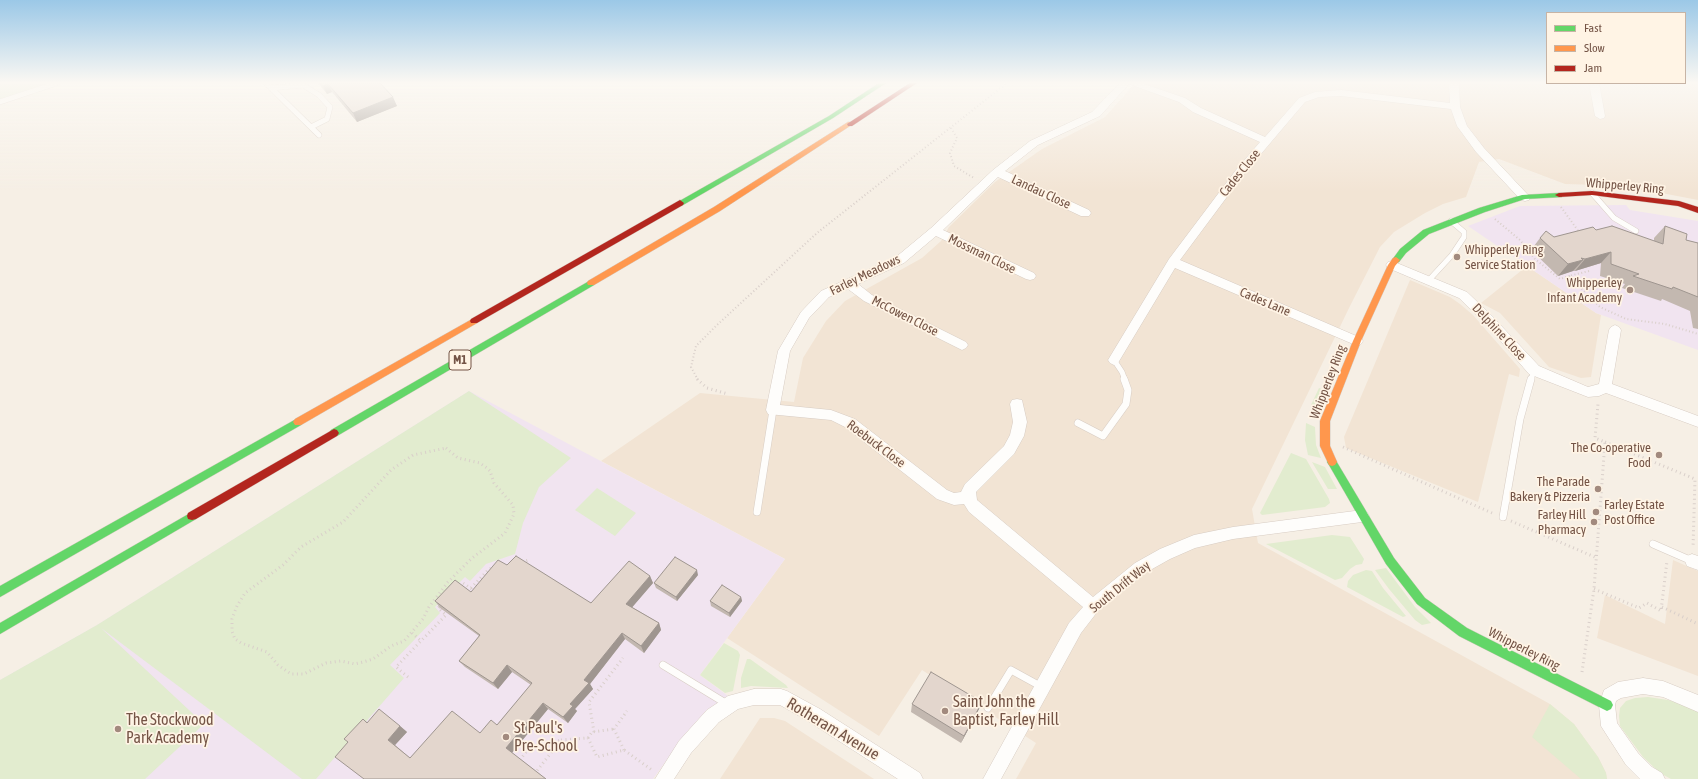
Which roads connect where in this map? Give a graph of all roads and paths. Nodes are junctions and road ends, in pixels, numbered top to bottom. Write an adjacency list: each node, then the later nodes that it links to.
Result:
1 (303, 119): 10 (lane)
2 (326, 119): 10 (lane)
3 (827, 119): 63 (main road, M1)
4 (857, 119): 69 (main road, M1)
5 (962, 119): 11 (path)
6 (1085, 119): 14 (street, Farley Meadows)
7 (1218, 119): 13 (street)
8 (1285, 119): 13 (street, Cades Close)
9 (1460, 119): 18 (street)
10 (311, 127): 12 (lane)
11 (951, 128): 15 (path); 41 (path)
12 (319, 135)
13 (1266, 141): 26 (street, Cades Close)
14 (997, 172): 15 (street, Farley Meadows); 21 (street, Landau Close)
15 (984, 184): 23 (street, Farley Meadows)
16 (1592, 194): 17 (main road, Whipperley Ring); 20 (main road, Whipperley Ring); 24 (lane)
17 (1552, 196): 18 (main road, Whipperley Ring); 25 (path)
18 (1525, 197): 19 (main road, Whipperley Ring)
19 (1483, 209): 22 (main road, Whipperley Ring); 30 (path)
20 (1698, 210)
21 (1085, 213)
22 (1451, 221): 27 (main road, Whipperley Ring); 32 (lane)
23 (935, 231): 29 (street, Mossman Close); 33 (street, Farley Meadows)
24 (1636, 231)
25 (1582, 236)
26 (1173, 262): 36 (street, Cades Lane); 38 (street, Cades Close)
27 (1392, 265): 32 (street, Delphine Close); 36 (main road, Whipperley Ring)
28 (1589, 271): 30 (path)
29 (1030, 276)
30 (1568, 276): 31 (path); 35 (path)
31 (1599, 278)
32 (1429, 280): 39 (street, Delphine Close)
33 (850, 284): 37 (street, McCowen Close); 43 (street, Farley Meadows)
34 (1615, 330): 40 (street)
35 (1698, 334)
36 (1357, 342): 46 (main road, Whipperley Ring)
37 (962, 345)
38 (1114, 360): 45 (lane)
39 (1534, 370): 40 (street, Delphine Close); 52 (lane)
40 (1602, 389): 44 (street, Delphine Close); 47 (path)
41 (728, 394)
42 (1017, 404): 49 (street)
43 (774, 410): 49 (street, Roebuck Close); 50 (lane, Farley Meadows)
44 (1698, 422)
45 (1078, 423)
46 (1324, 439): 51 (main road, Whipperley Ring); 52 (path)
47 (1605, 442): 48 (path); 55 (path)
48 (1696, 486): 57 (path)
49 (969, 498): 66 (street)
50 (757, 512)
51 (1362, 516): 66 (street, South Drift Way); 76 (main road, Whipperley Ring)
52 (1503, 517): 55 (path)
53 (1653, 544): 54 (lane)
54 (1668, 550): 57 (lane); 67 (path)
55 (1597, 558): 62 (path)
56 (529, 560): 58 (path)
57 (1695, 562)
58 (516, 563)
59 (495, 567): 61 (path)
60 (458, 588): 61 (path)
61 (470, 588): 64 (path)
62 (1594, 589): 67 (path); 76 (path)
63 (0, 592)
64 (476, 592)
65 (443, 603): 71 (path)
66 (1093, 606): 75 (street, South Drift Way)
67 (1662, 607): 68 (path)
68 (1698, 624)
69 (0, 628)
70 (412, 633): 70 (path); 71 (path)
71 (421, 641): 74 (path)
72 (623, 658): 83 (path)
73 (663, 665): 78 (lane)
74 (408, 677)
75 (1044, 687): 80 (lane); 94 (street, South Drift Way)
76 (1579, 692): 79 (main road, Whipperley Ring)
77 (1698, 704): 79 (street)
78 (729, 705): 92 (street, Rotheram Avenue); 93 (street, Rotheram Avenue)
79 (1606, 705): 91 (street)
80 (988, 708)
81 (627, 711): 82 (path)
82 (614, 729): 83 (path); 88 (path)
83 (594, 732): 84 (path)
84 (588, 738): 85 (path); 88 (path)
85 (562, 740): 87 (path); 90 (path)
86 (520, 744): 87 (path)
87 (530, 747): 89 (path)
88 (624, 750): 92 (path)
89 (520, 760)
90 (536, 772)
91 (1649, 777)
92 (664, 779)
93 (914, 779)
94 (992, 779)

